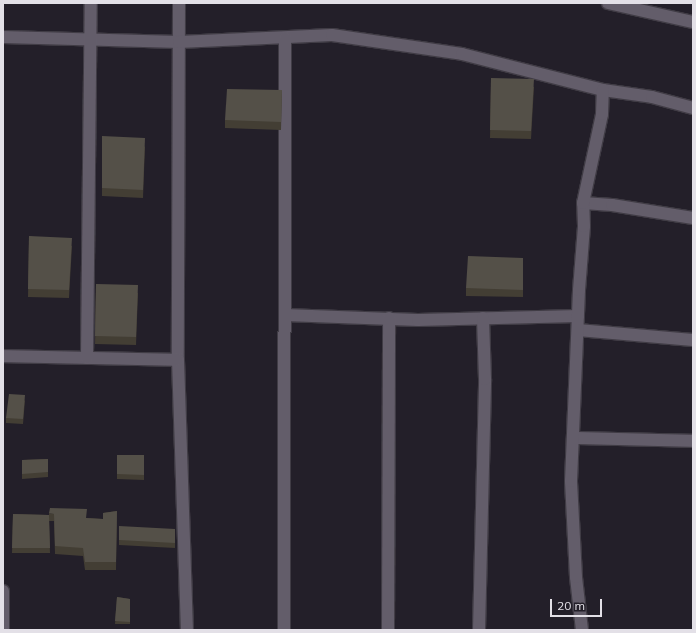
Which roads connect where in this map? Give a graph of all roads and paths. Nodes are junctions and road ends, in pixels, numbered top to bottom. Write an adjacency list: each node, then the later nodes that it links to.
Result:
1 (91, 3): 6 (street)
2 (179, 3): 8 (street)
3 (608, 3): 4 (street)
4 (693, 22)
5 (3, 37): 6 (street)
6 (90, 38): 8 (street); 20 (street)
7 (285, 38): 8 (street); 9 (street); 13 (street)
8 (178, 42): 21 (street)
9 (603, 90): 10 (street); 11 (street)
10 (693, 108)
11 (583, 203): 12 (street); 14 (street)
12 (693, 218)
13 (285, 315): 15 (street); 27 (street)
14 (578, 316): 16 (street); 17 (street)
15 (389, 318): 16 (street); 28 (street)
16 (483, 318): 29 (street)
17 (578, 330): 18 (street); 22 (street)
18 (693, 340)
19 (3, 356): 20 (street)
20 (88, 358): 21 (street)
21 (178, 360): 26 (street)
22 (573, 438): 23 (street); 30 (street)
23 (693, 441)
24 (3, 591): 25 (street)
25 (3, 630)
26 (187, 630)
27 (284, 630)
28 (388, 630)
29 (479, 630)
30 (582, 630)

